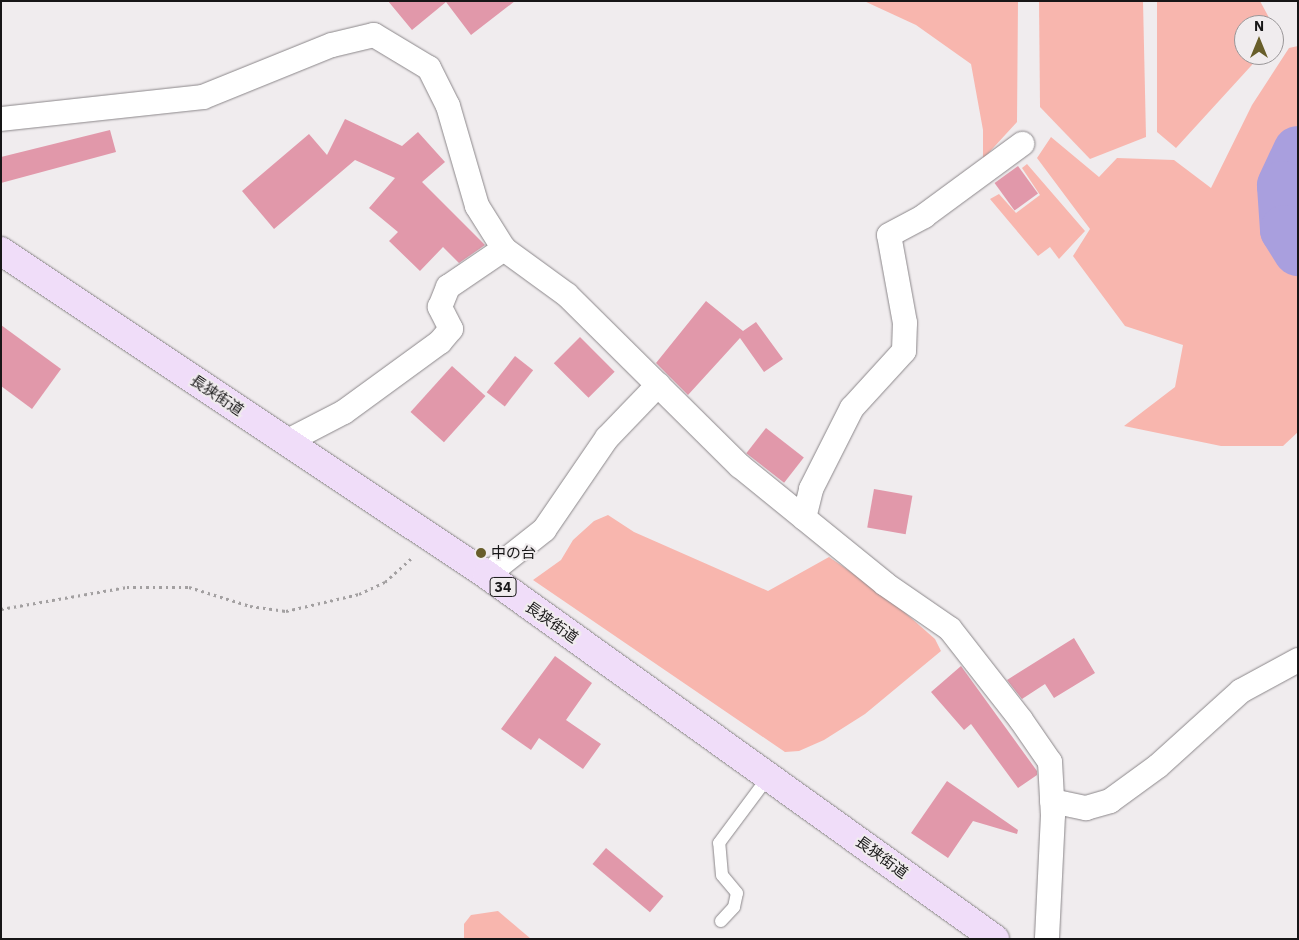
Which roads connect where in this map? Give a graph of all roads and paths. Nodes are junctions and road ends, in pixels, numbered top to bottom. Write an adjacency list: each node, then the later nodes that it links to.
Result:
1 (1, 119): 3 (street)
2 (1022, 144): 7 (street)
3 (504, 249): 5 (street); 6 (street)
4 (1, 251): 6 (main road, 長狭街道 / 34)
5 (658, 385): 7 (street); 9 (street)
6 (286, 442): 8 (main road, 長狭街道 / 34)
7 (804, 518): 13 (street)
8 (433, 539): 9 (main road, 長狭街道 / 34); 10 (path)
9 (487, 575): 12 (main road, 長狭街道 / 34)
10 (1, 609)
11 (1298, 660): 13 (street)
12 (769, 776): 14 (lane); 15 (main road, 長狭街道 / 34)
13 (1052, 801): 16 (street)
14 (721, 921)
15 (995, 939)
16 (1047, 939)

